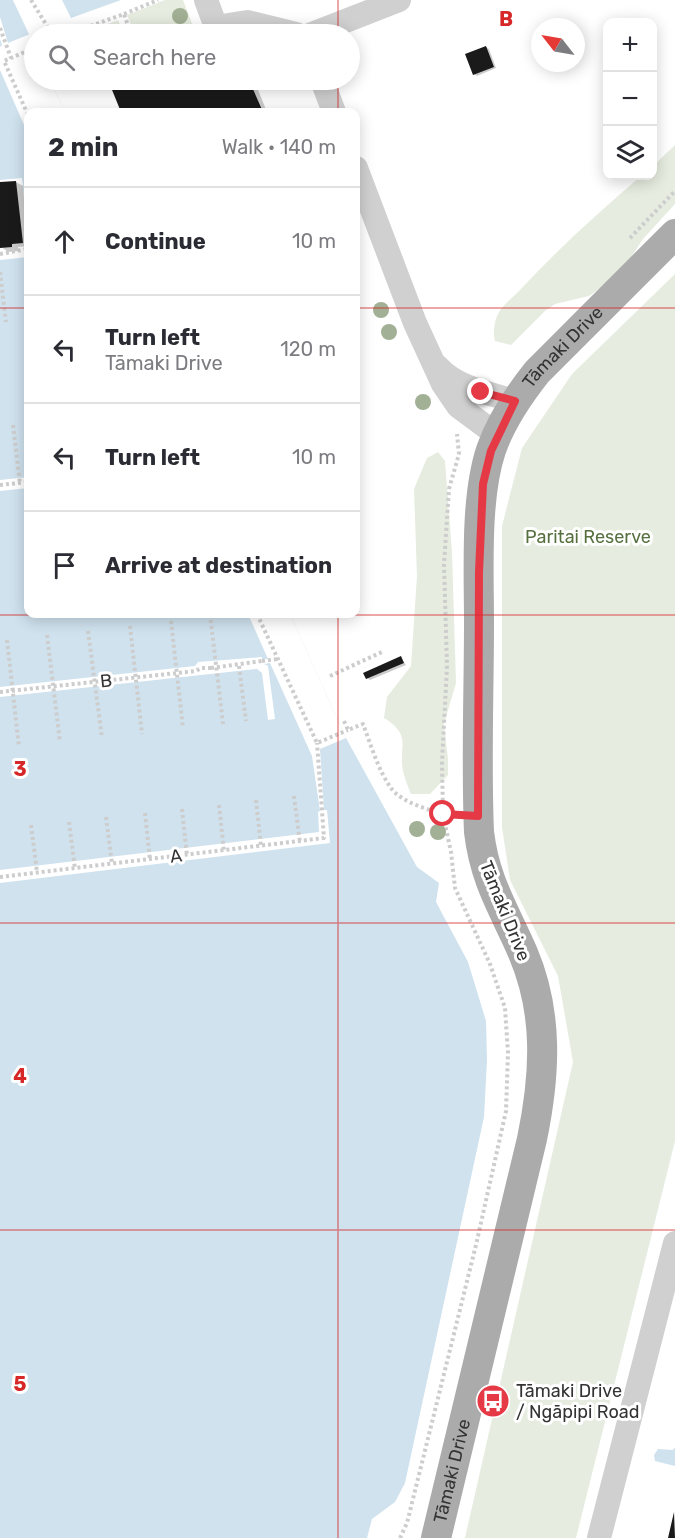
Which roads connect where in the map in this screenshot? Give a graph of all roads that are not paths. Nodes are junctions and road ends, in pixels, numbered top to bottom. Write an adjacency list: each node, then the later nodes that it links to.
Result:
1 (206, 0): 3 (street)
2 (399, 0): 6 (street)
3 (215, 24)
4 (235, 24): 5 (street)
5 (255, 24)
6 (338, 24)
7 (325, 90): 8 (street)
8 (332, 108)
9 (360, 179): 11 (street)
10 (675, 234): 12 (main road, Tāmaki Drive)
11 (434, 363): 12 (street); 13 (street)
12 (515, 401): 13 (main road, Tāmaki Drive)
13 (497, 435): 15 (main road, Tāmaki Drive)
14 (675, 1243): 16 (street)
15 (436, 1538)
16 (599, 1538)

